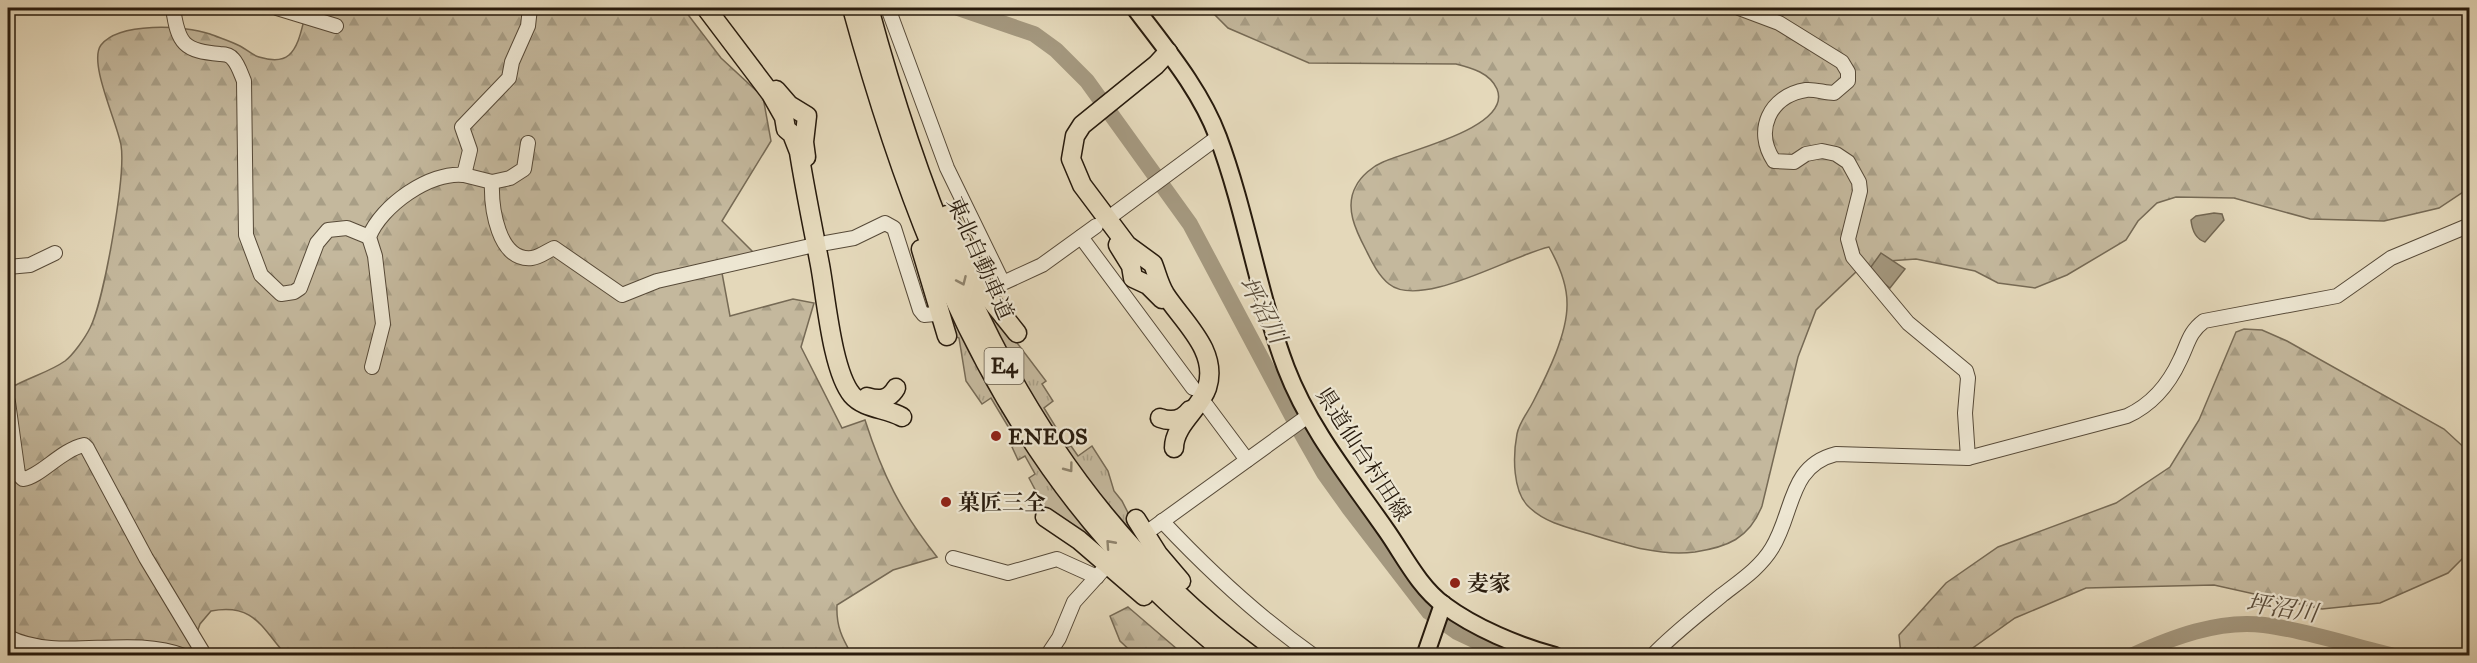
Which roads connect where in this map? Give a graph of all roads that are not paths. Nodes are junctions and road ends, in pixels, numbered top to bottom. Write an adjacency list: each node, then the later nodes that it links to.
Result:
1 (173, 8): 19 (street)
2 (277, 8): 9 (street)
3 (530, 8): 14 (street)
4 (706, 8): 33 (highway)
5 (712, 8): 29 (highway)
6 (1135, 8): 10 (main road, 県道仙台村田線)
7 (1739, 8): 37 (street)
8 (867, 11): 20 (street); 26 (highway); 27 (highway); 48 (highway, 東北自動車道 / E4, one-way to 8); 49 (highway, 東北自動車道 / E4, one-way to 49)
9 (336, 26)
10 (1168, 52): 11 (highway); 12 (main road, 県道仙台村田線)
11 (1088, 114): 34 (highway); 36 (highway)
12 (1218, 136): 16 (street); 35 (main road, 県道仙台村田線)
13 (528, 143): 15 (street)
14 (464, 175): 15 (street); 19 (street)
15 (492, 182): 22 (street)
16 (1114, 214)
17 (2469, 225): 37 (street)
18 (1096, 226): 20 (street)
19 (369, 237): 28 (street)
20 (1080, 237): 30 (street)
21 (826, 243): 25 (street)
22 (810, 246)
23 (55, 253): 24 (street)
24 (8, 267)
25 (935, 314)
26 (1017, 333)
27 (948, 336)
28 (372, 367)
29 (896, 388)
30 (1193, 388)
31 (8, 402): 45 (street)
32 (1206, 405): 38 (street)
33 (902, 417)
34 (1160, 418)
35 (1300, 422): 38 (street); 42 (main road, 県道仙台村田線)
36 (1174, 448)
37 (1968, 458): 54 (street)
38 (1247, 460): 51 (street)
39 (1045, 517): 47 (highway)
40 (1136, 519): 50 (highway)
41 (953, 558): 46 (street)
42 (1442, 606): 52 (main road); 53 (main road, 県道仙台村田線)
43 (8, 637): 44 (street)
44 (184, 656)
45 (205, 656)
46 (1047, 656)
47 (1218, 656)
48 (1229, 656)
49 (1252, 656)
50 (1265, 656)
51 (1314, 656)
52 (1425, 656)
53 (1555, 656)
54 (1652, 656)

